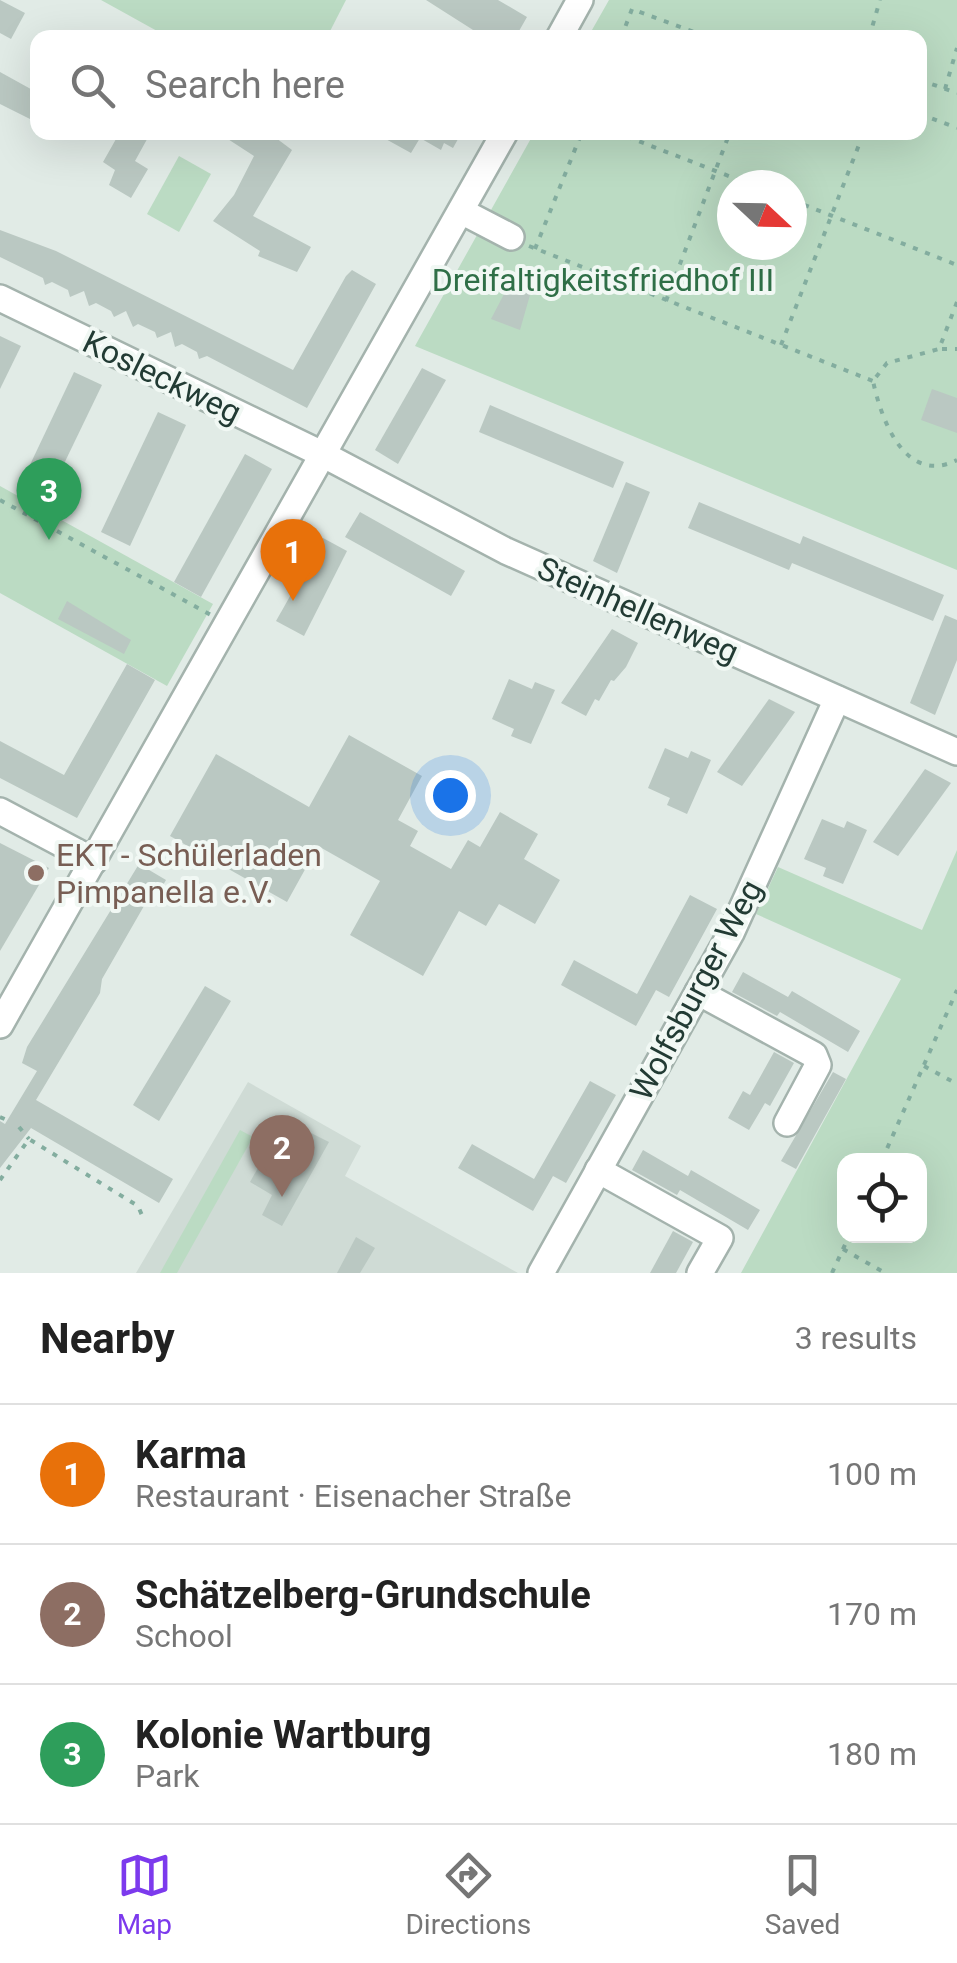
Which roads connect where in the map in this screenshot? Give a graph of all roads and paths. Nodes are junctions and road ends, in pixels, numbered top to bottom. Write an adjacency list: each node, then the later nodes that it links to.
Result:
1 (580, 0): 3 (street)
2 (880, 0): 6 (path)
3 (563, 30)
4 (624, 30): 5 (path)
5 (688, 30)
6 (871, 30)
7 (957, 48): 9 (path)
8 (927, 82): 9 (path)
9 (946, 89): 10 (path)
10 (957, 93)
11 (927, 117): 12 (path)
12 (957, 128)
13 (502, 140): 20 (street)
14 (579, 140): 25 (path)
15 (636, 140): 18 (path)
16 (727, 140): 18 (path)
17 (861, 140): 21 (path)
18 (716, 171): 25 (path)
19 (807, 206): 21 (path)
20 (461, 212): 22 (street); 31 (street)
21 (832, 215): 23 (path); 27 (path)
22 (511, 238)
23 (957, 265)
24 (0, 298): 31 (street, Kosleckweg)
25 (666, 301): 27 (path)
26 (957, 302): 28 (path)
27 (781, 345): 30 (path)
28 (939, 349): 29 (path); 30 (path)
29 (957, 349)
30 (874, 381): 32 (path)
31 (324, 454): 35 (street, Steinhellenweg); 38 (street)
32 (957, 460)
33 (0, 500): 34 (path)
34 (213, 616)
35 (838, 699): 36 (street, Steinhellenweg); 40 (street, Wolfsburger Weg)
36 (957, 752)
37 (0, 810): 38 (street)
38 (94, 861): 41 (street)
39 (957, 990): 42 (path)
40 (698, 992): 46 (street); 50 (street, Wolfsburger Weg)
41 (0, 1026)
42 (924, 1066): 43 (path); 49 (path)
43 (957, 1084)
44 (0, 1117): 45 (path)
45 (7, 1120)
46 (787, 1123)
47 (18, 1127): 48 (path)
48 (29, 1139): 51 (path); 52 (path)
49 (885, 1153)
50 (598, 1170): 55 (street, Wolfsburger Weg); 56 (street)
51 (0, 1180)
52 (144, 1220)
53 (845, 1243): 54 (path)
54 (842, 1249): 57 (path); 58 (path)
55 (541, 1273)
56 (700, 1273)
57 (832, 1273)
58 (885, 1273)

